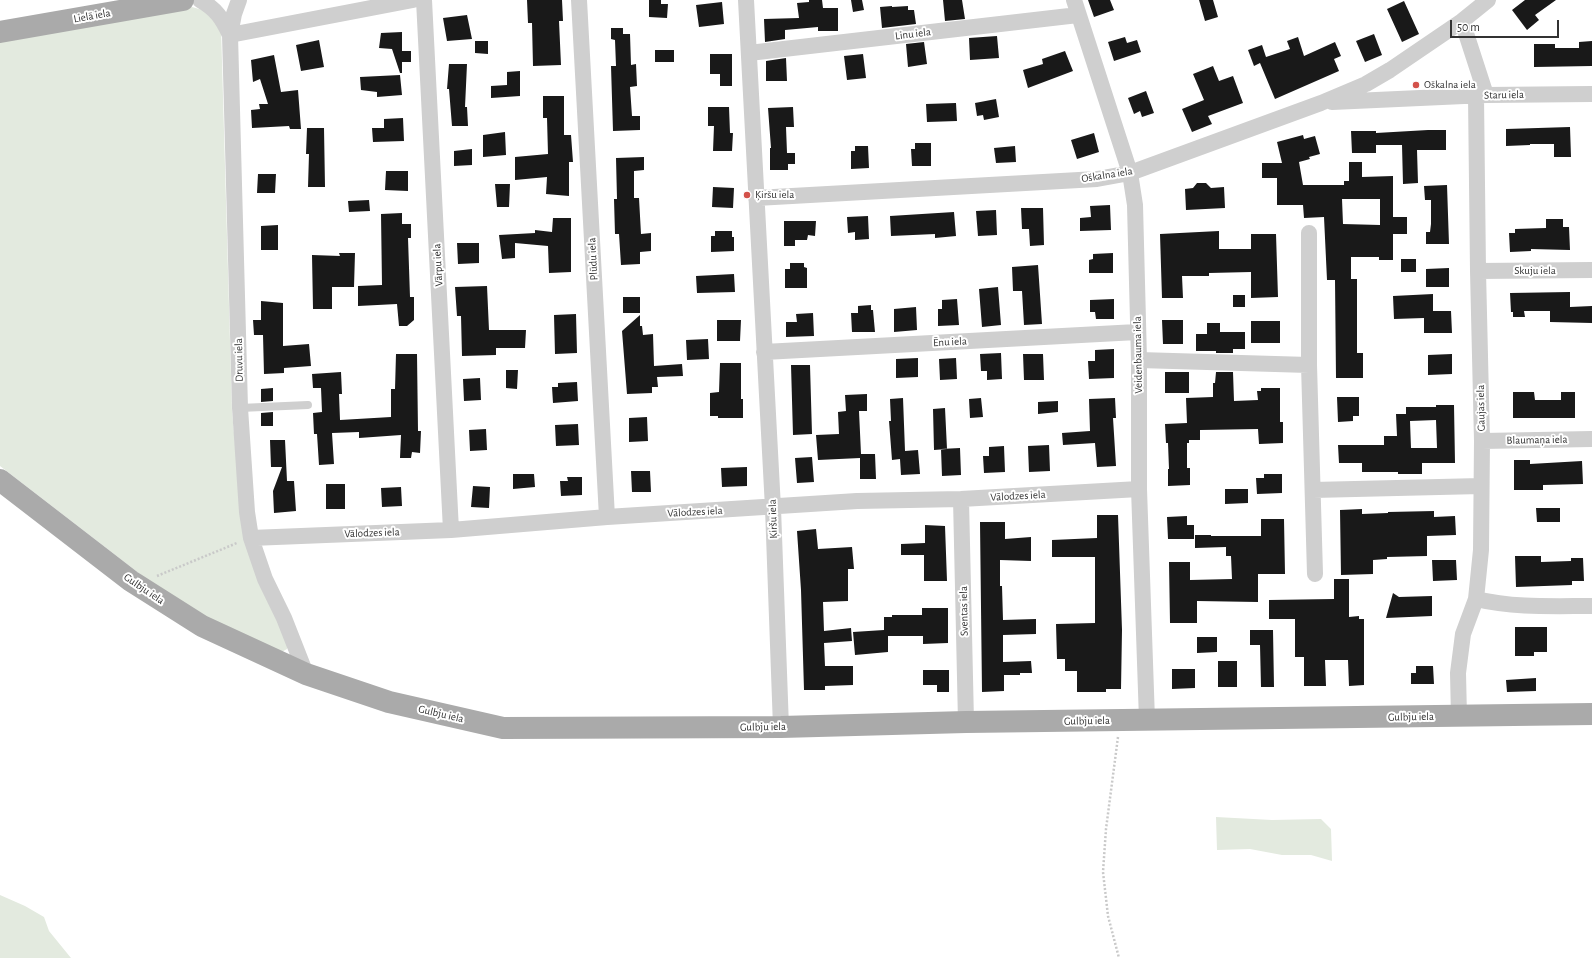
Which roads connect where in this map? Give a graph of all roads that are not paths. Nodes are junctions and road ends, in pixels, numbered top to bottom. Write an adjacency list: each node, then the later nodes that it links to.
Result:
1 (183, 0): 11 (main road, Lielā iela)
2 (200, 0): 12 (street, Druvu iela)
3 (239, 0): 12 (street, Druvu iela)
4 (413, 0): 12 (street)
5 (424, 0): 37 (street, Vārpu iela)
6 (579, 0): 36 (street, Plūdu iela)
7 (746, 0): 13 (street, Ķiršu iela)
8 (1488, 0): 10 (street, Oškalna iela)
9 (1076, 7): 13 (street, Linu iela); 17 (street, Veidenbauma iela)
10 (1462, 21): 15 (street, Gaujas iela); 16 (street, Oškalna iela)
11 (0, 32)
12 (230, 35): 27 (street, Druvu iela)
13 (749, 53): 18 (street, Ķiršu iela)
14 (1592, 94): 15 (street, Staru iela)
15 (1481, 96): 16 (street, Staru iela); 21 (street, Gaujas iela)
16 (1321, 103): 17 (street, Oškalna iela)
17 (1130, 173): 18 (street, Oškalna iela); 22 (street, Veidenbauma iela)
18 (756, 198): 23 (street, Ķiršu iela)
19 (1309, 233): 25 (street)
20 (1592, 270): 21 (street, Skuju iela)
21 (1478, 271): 29 (street, Gaujas iela)
22 (1137, 332): 23 (street, Ēnu iela); 24 (street, Veidenbauma iela)
23 (764, 352): 35 (street, Ķiršu iela)
24 (1139, 360): 25 (street); 32 (street, Veidenbauma iela)
25 (1309, 365): 33 (street)
26 (308, 405): 27 (lane)
27 (240, 408): 38 (street, Druvu iela)
28 (1592, 439): 29 (street, Blaumaņa iela)
29 (1482, 440): 31 (street, Gaujas iela)
30 (0, 480): 42 (main road, Gulbju iela)
31 (1481, 486): 33 (street); 40 (street, Gaujas iela)
32 (1139, 489): 34 (street, Vālodzes iela); 45 (street, Veidenbauma iela)
33 (1313, 490): 39 (street)
34 (962, 499): 35 (street, Vālodzes iela); 46 (street, Sventas iela)
35 (773, 508): 36 (street, Vālodzes iela); 47 (street, Ķiršu iela)
36 (607, 517): 37 (street, Vālodzes iela)
37 (451, 530): 38 (street, Vālodzes iela)
38 (250, 538): 42 (street, Druvu iela)
39 (1315, 574)
40 (1476, 600): 41 (street); 44 (street, Gaujas iela)
41 (1592, 606)
42 (306, 674): 47 (main road, Gulbju iela)
43 (1592, 714): 44 (main road, Gulbju iela)
44 (1459, 717): 45 (main road, Gulbju iela)
45 (1147, 720): 46 (main road, Gulbju iela)
46 (966, 722): 47 (main road, Gulbju iela)
47 (781, 727)

